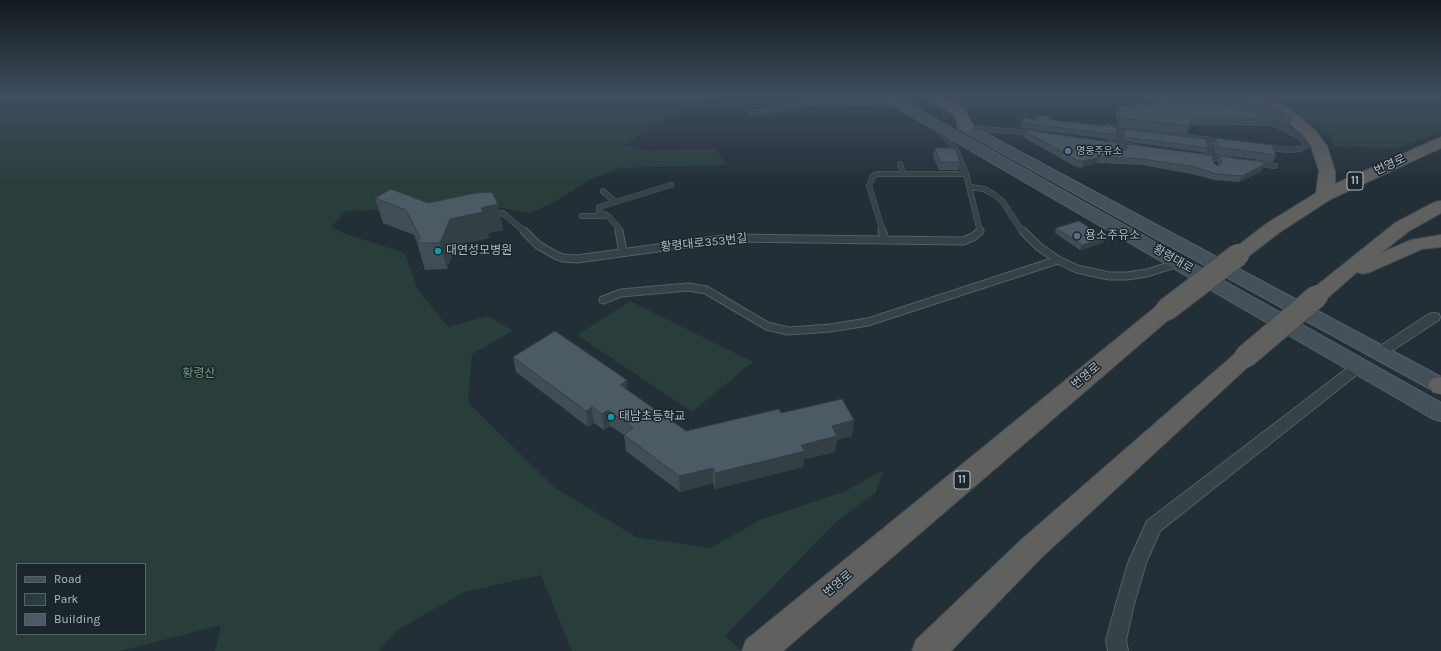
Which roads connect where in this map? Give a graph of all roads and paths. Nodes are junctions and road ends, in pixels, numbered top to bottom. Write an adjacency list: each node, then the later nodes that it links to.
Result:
1 (934, 125): 26 (lane)
2 (938, 125): 40 (main road, 황령대로)
3 (962, 125): 7 (main road, 황령대로)
4 (1277, 125): 15 (lane)
5 (1300, 125): 30 (highway)
6 (1102, 126): 8 (lane)
7 (968, 128): 9 (lane); 44 (main road, 황령대로)
8 (1117, 128): 10 (lane); 14 (lane)
9 (1039, 134)
10 (1206, 140): 11 (lane); 19 (lane)
11 (1228, 142)
12 (1441, 142): 30 (highway, 번영로 / 11)
13 (1105, 143): 14 (lane)
14 (1120, 145): 16 (lane); 17 (lane)
15 (1257, 146)
16 (1143, 148)
17 (1121, 153)
18 (1196, 155): 19 (lane)
19 (1211, 157): 20 (lane); 24 (lane)
20 (1232, 160)
21 (1246, 162): 23 (lane)
22 (900, 164): 25 (lane)
23 (1275, 166)
24 (1215, 168)
25 (903, 174): 26 (lane); 36 (lane)
26 (966, 174): 28 (lane)
27 (671, 185): 31 (lane)
28 (970, 187): 36 (lane, 황령대로353번길); 39 (lane)
29 (603, 191): 31 (lane)
30 (1325, 195): 48 (highway, 번영로 / 11, bridge)
31 (615, 202): 35 (lane)
32 (1441, 206): 41 (highway)
33 (482, 214): 38 (lane, 황령대로353번길)
34 (582, 216): 35 (lane)
35 (608, 216): 38 (lane)
36 (885, 240): 38 (lane, 황령대로353번길)
37 (1441, 241): 41 (highway)
38 (623, 252)
39 (1058, 260): 40 (lane); 42 (lane)
40 (1180, 263): 45 (main road, 황령대로)
41 (1336, 279): 49 (highway, bridge)
42 (603, 300)
43 (1434, 317): 44 (street)
44 (1379, 353): 46 (main road, 황령대로)
45 (1359, 366): 47 (main road, 황령대로); 50 (street)
46 (1441, 386)
47 (1441, 413)
48 (758, 651)
49 (928, 651)
50 (1118, 651)

